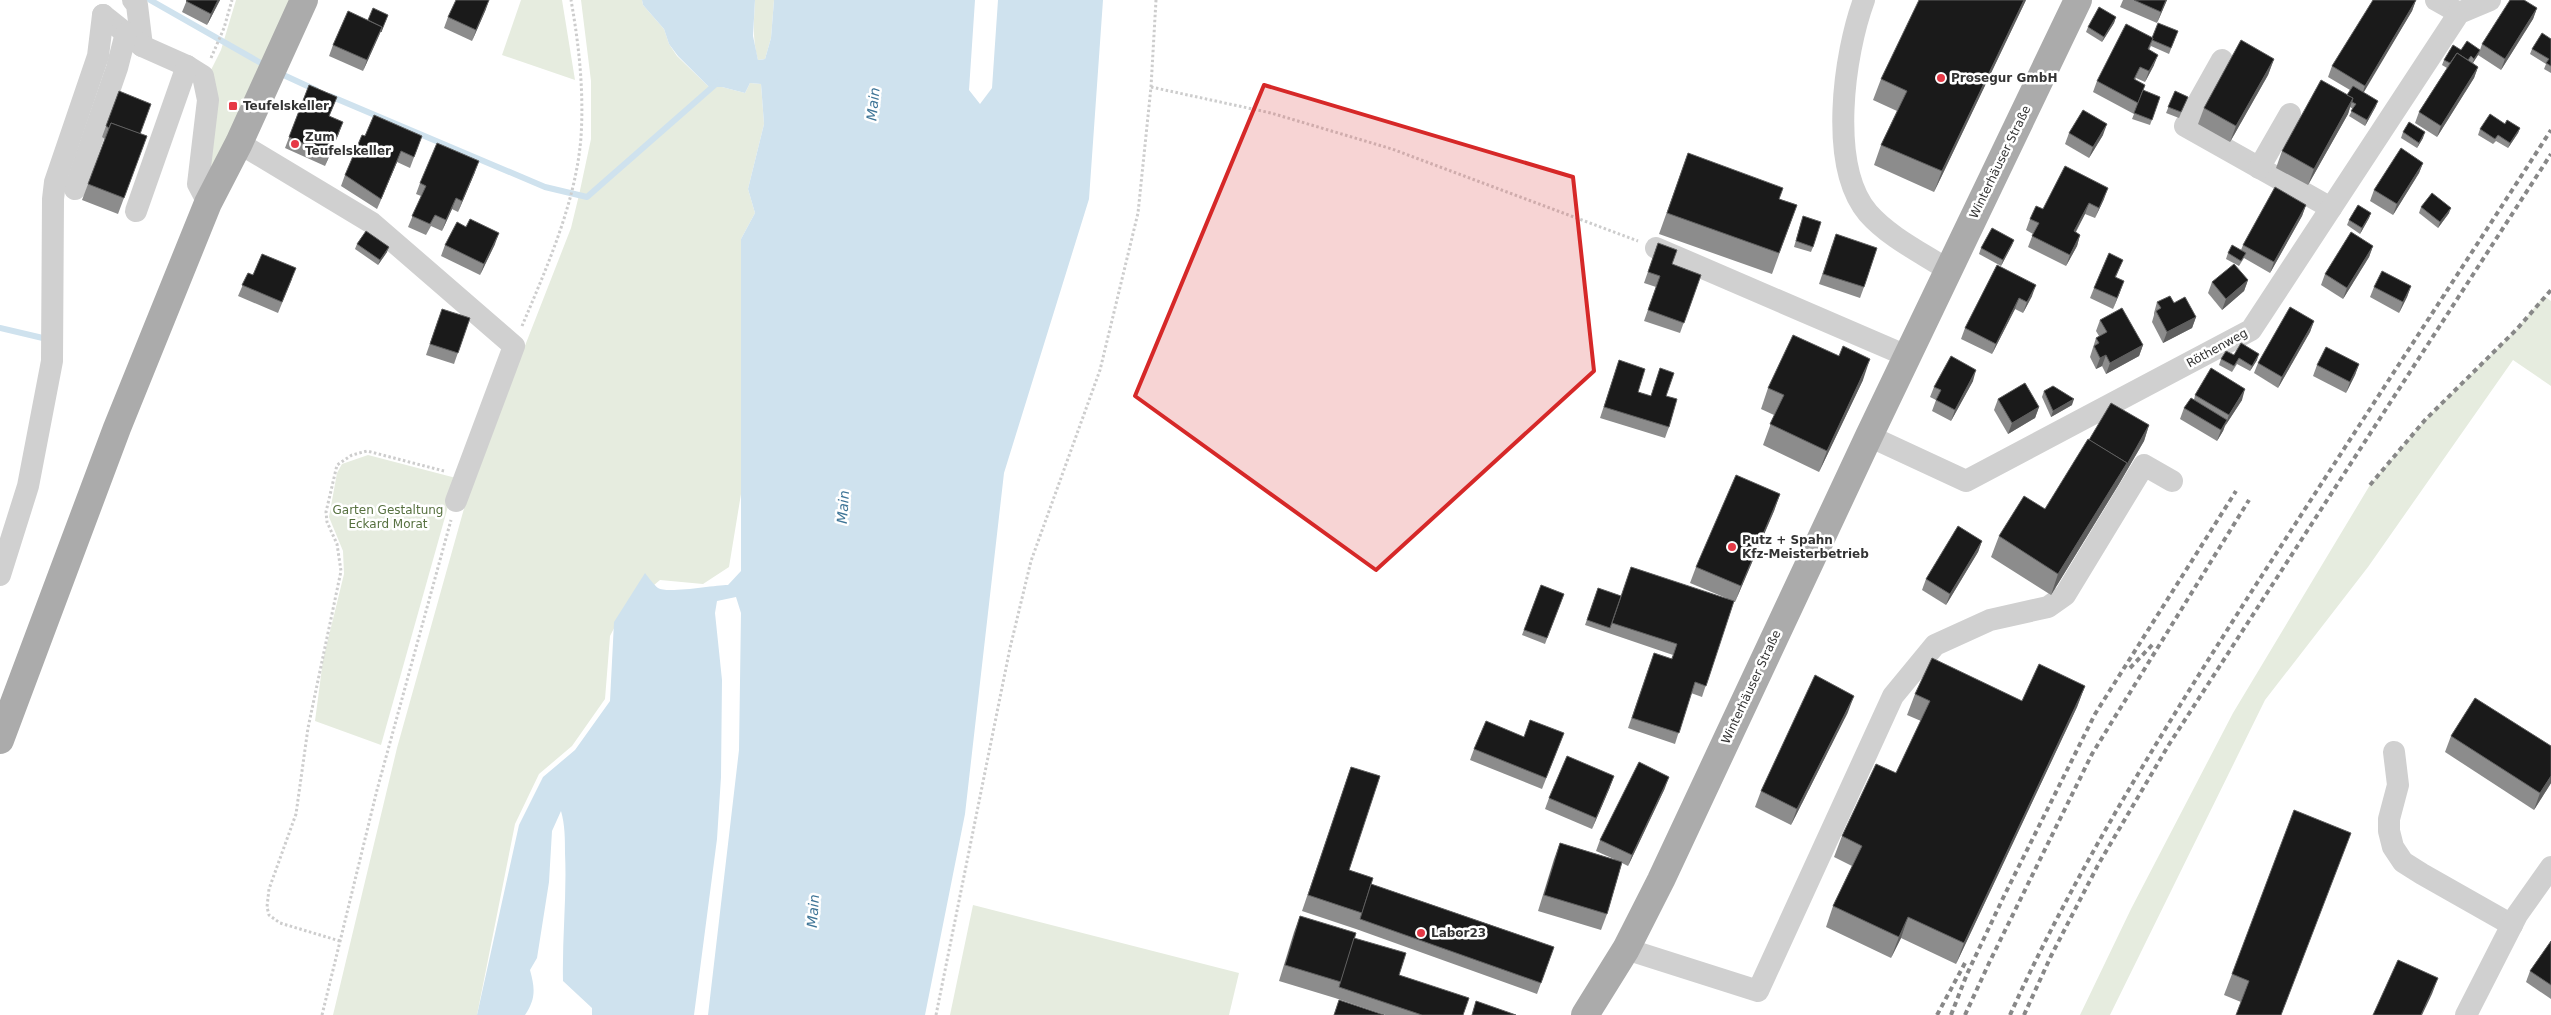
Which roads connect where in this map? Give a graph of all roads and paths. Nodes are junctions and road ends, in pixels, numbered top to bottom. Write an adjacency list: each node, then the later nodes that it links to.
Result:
1 (133, 0): 11 (street)
2 (232, 0): 12 (path)
3 (304, 0): 17 (main road)
4 (571, 0): 25 (path)
5 (1156, 0): 15 (path)
6 (1864, 0): 24 (street)
7 (2078, 0): 24 (main road, Winterhäuser Straße)
8 (2436, 0): 10 (street)
9 (2490, 0): 10 (street)
10 (2459, 13): 21 (street, Röthenweg)
11 (134, 40): 14 (street); 19 (street); 31 (street)
12 (216, 48)
13 (2222, 60): 18 (street)
14 (187, 66): 20 (street); 22 (street)
15 (1151, 87): 23 (path); 40 (path)
16 (2290, 114): 18 (street)
17 (239, 143): 20 (main road); 25 (street)
18 (2259, 168): 21 (street)
19 (75, 189)
20 (208, 203): 32 (main road)
21 (2331, 208): 27 (street, Röthenweg)
22 (136, 210)
23 (1656, 248): 26 (street)
24 (1948, 270): 26 (main road, Winterhäuser Straße)
25 (514, 346): 28 (street)
26 (1908, 356): 27 (main road, Winterhäuser Straße)
27 (1869, 436): 37 (main road, Winterhäuser Straße)
28 (464, 477): 30 (street); 36 (path)
29 (2172, 481): 37 (street)
30 (456, 501): 36 (path)
31 (0, 575)
32 (0, 740)
33 (2394, 752): 35 (street)
34 (2551, 867): 35 (street)
35 (2512, 925): 41 (street)
36 (340, 941): 39 (path)
37 (1626, 949): 38 (main road, Winterhäuser Straße)
38 (1588, 1013)
39 (322, 1015)
40 (936, 1015)
41 (2466, 1015)

